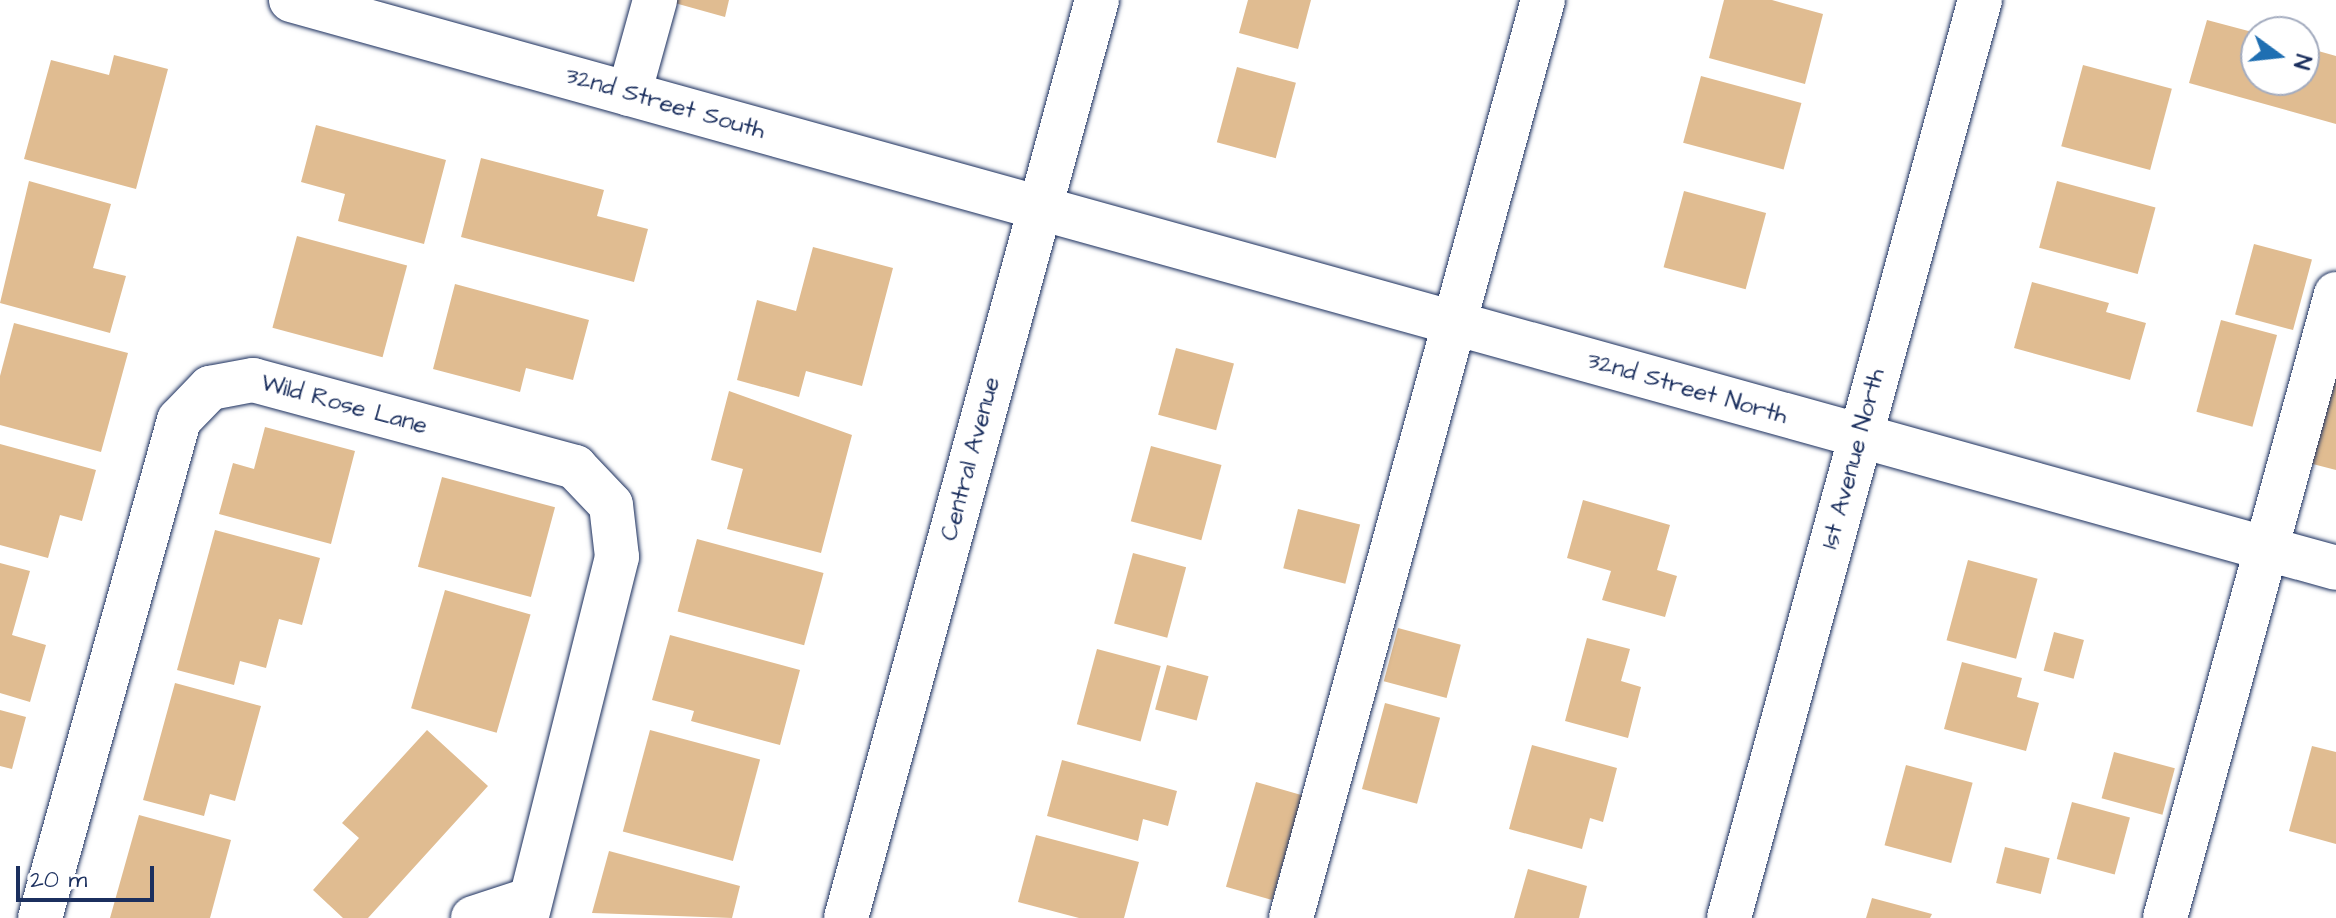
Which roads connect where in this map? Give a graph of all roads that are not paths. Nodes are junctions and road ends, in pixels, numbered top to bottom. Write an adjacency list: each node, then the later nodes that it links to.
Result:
1 (291, 0): 6 (street, 32nd Street South)
2 (655, 0): 6 (street)
3 (1097, 0): 7 (street, Central Avenue)
4 (1543, 0): 9 (street)
5 (1980, 0): 10 (street, 1st Avenue North)
6 (629, 94): 7 (street, 32nd Street South)
7 (1039, 208): 9 (street, 32nd Street North); 16 (street, Central Avenue)
8 (2336, 294): 11 (street)
9 (1453, 324): 10 (street, 32nd Street North); 17 (street)
10 (1860, 438): 11 (street, 32nd Street North); 18 (street, 1st Avenue North)
11 (2267, 549): 12 (street, 32nd Street North); 19 (street)
12 (2336, 568)
13 (525, 910): 14 (street, Wild Rose Lane); 15 (street, Wild Rose Lane)
14 (40, 918)
15 (473, 918)
16 (846, 918)
17 (1291, 918)
18 (1729, 918)
19 (2165, 918)

